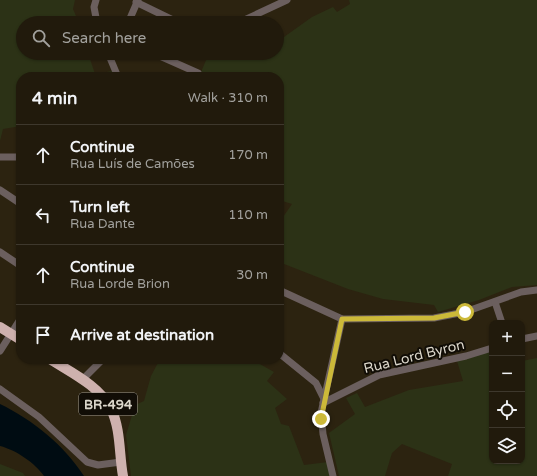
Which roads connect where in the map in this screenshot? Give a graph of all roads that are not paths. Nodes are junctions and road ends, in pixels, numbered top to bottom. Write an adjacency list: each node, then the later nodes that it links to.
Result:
1 (96, 0): 4 (street)
2 (287, 0): 7 (street)
3 (137, 1): 5 (street); 6 (street)
4 (96, 16)
5 (131, 16)
6 (166, 16)
7 (253, 16)
8 (112, 60): 10 (street)
9 (169, 60): 11 (street)
10 (116, 72)
11 (196, 72)
12 (0, 158): 13 (street)
13 (16, 158)
14 (0, 190): 15 (street)
15 (16, 201)
16 (0, 252): 17 (street)
17 (16, 263)
18 (537, 290): 20 (street)
19 (284, 292): 21 (street)
20 (495, 302): 21 (street); 22 (street)
21 (342, 319): 35 (street)
22 (501, 320)
23 (16, 326): 25 (street)
24 (0, 327): 25 (highway)
25 (11, 334): 27 (highway); 30 (street)
26 (537, 336): 28 (street)
27 (16, 337)
28 (525, 338)
29 (489, 349): 38 (street, Rua Lord Byron)
30 (0, 351)
31 (284, 358): 36 (street)
32 (58, 364): 34 (highway, BR-494)
33 (98, 364): 34 (street)
34 (82, 380): 39 (highway, BR-494)
35 (329, 380): 36 (street); 38 (street)
36 (316, 383): 38 (street)
37 (0, 389): 39 (street)
38 (324, 401): 41 (street)
39 (121, 462): 40 (highway, BR-494)
40 (123, 476)
41 (333, 476)

